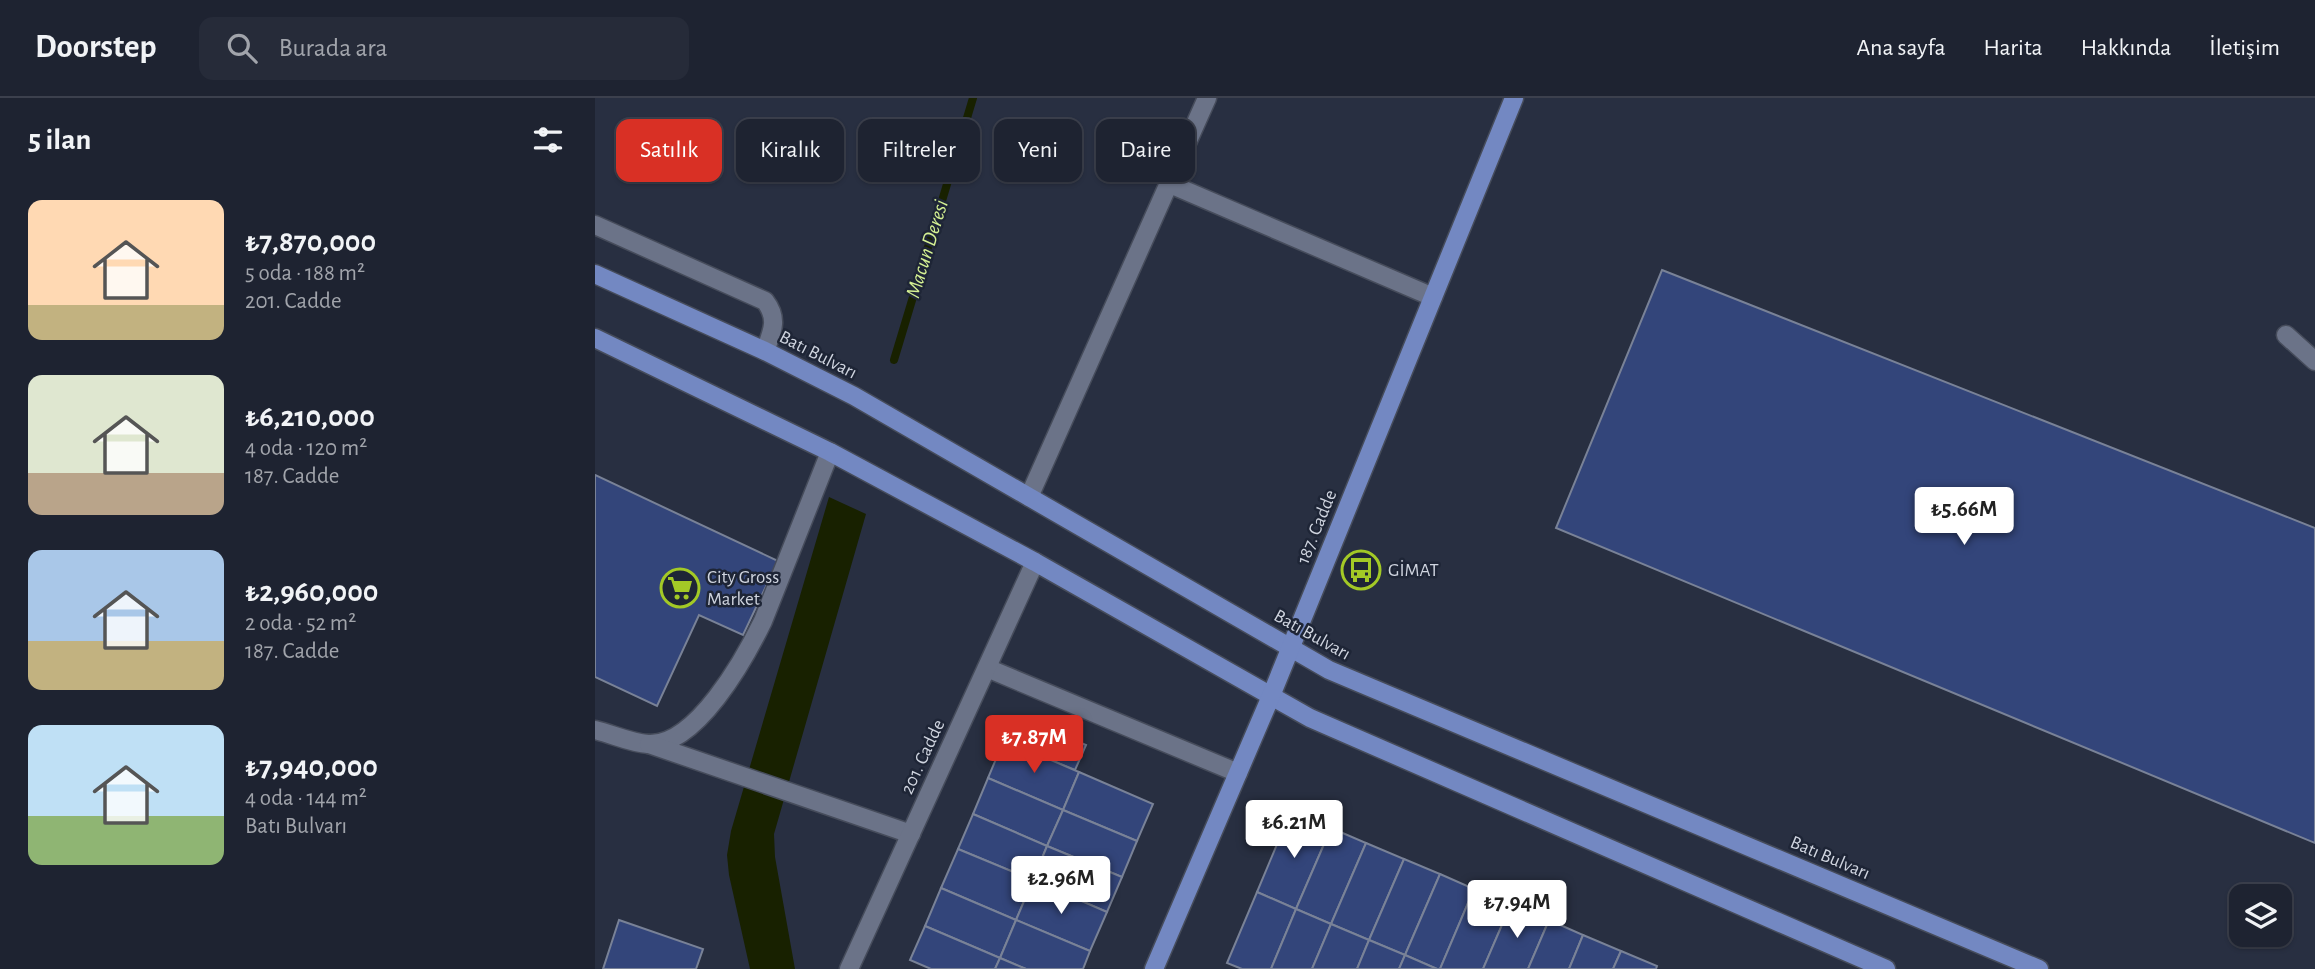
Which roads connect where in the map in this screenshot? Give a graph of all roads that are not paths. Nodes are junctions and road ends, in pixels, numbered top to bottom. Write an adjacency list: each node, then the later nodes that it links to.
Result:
1 (1207, 98): 3 (street)
2 (1514, 98): 6 (main road, 187. Cadde)
3 (1170, 184): 6 (street); 12 (street)
4 (595, 225): 9 (street)
5 (595, 274): 9 (main road, Batı Bulvarı)
6 (1433, 297): 14 (main road, 187. Cadde)
7 (2285, 335): 10 (street)
8 (595, 338): 11 (main road)
9 (765, 351): 12 (main road, Batı Bulvarı)
10 (2315, 361)
11 (830, 452): 13 (main road); 18 (street)
12 (1029, 497): 14 (main road, Batı Bulvarı)
13 (1035, 562): 15 (street, 201. Cadde); 16 (main road)
14 (1291, 648): 16 (main road, 187. Cadde); 24 (main road, Batı Bulvarı)
15 (987, 668): 19 (street); 20 (street, 201. Cadde)
16 (1271, 695): 19 (main road, 187. Cadde); 21 (main road)
17 (595, 730): 18 (street)
18 (649, 744): 20 (street)
19 (1238, 773): 23 (main road, 187. Cadde)
20 (911, 834): 22 (street, 201. Cadde)
21 (1877, 967)
22 (849, 969)
23 (1154, 969)
24 (2039, 969)

